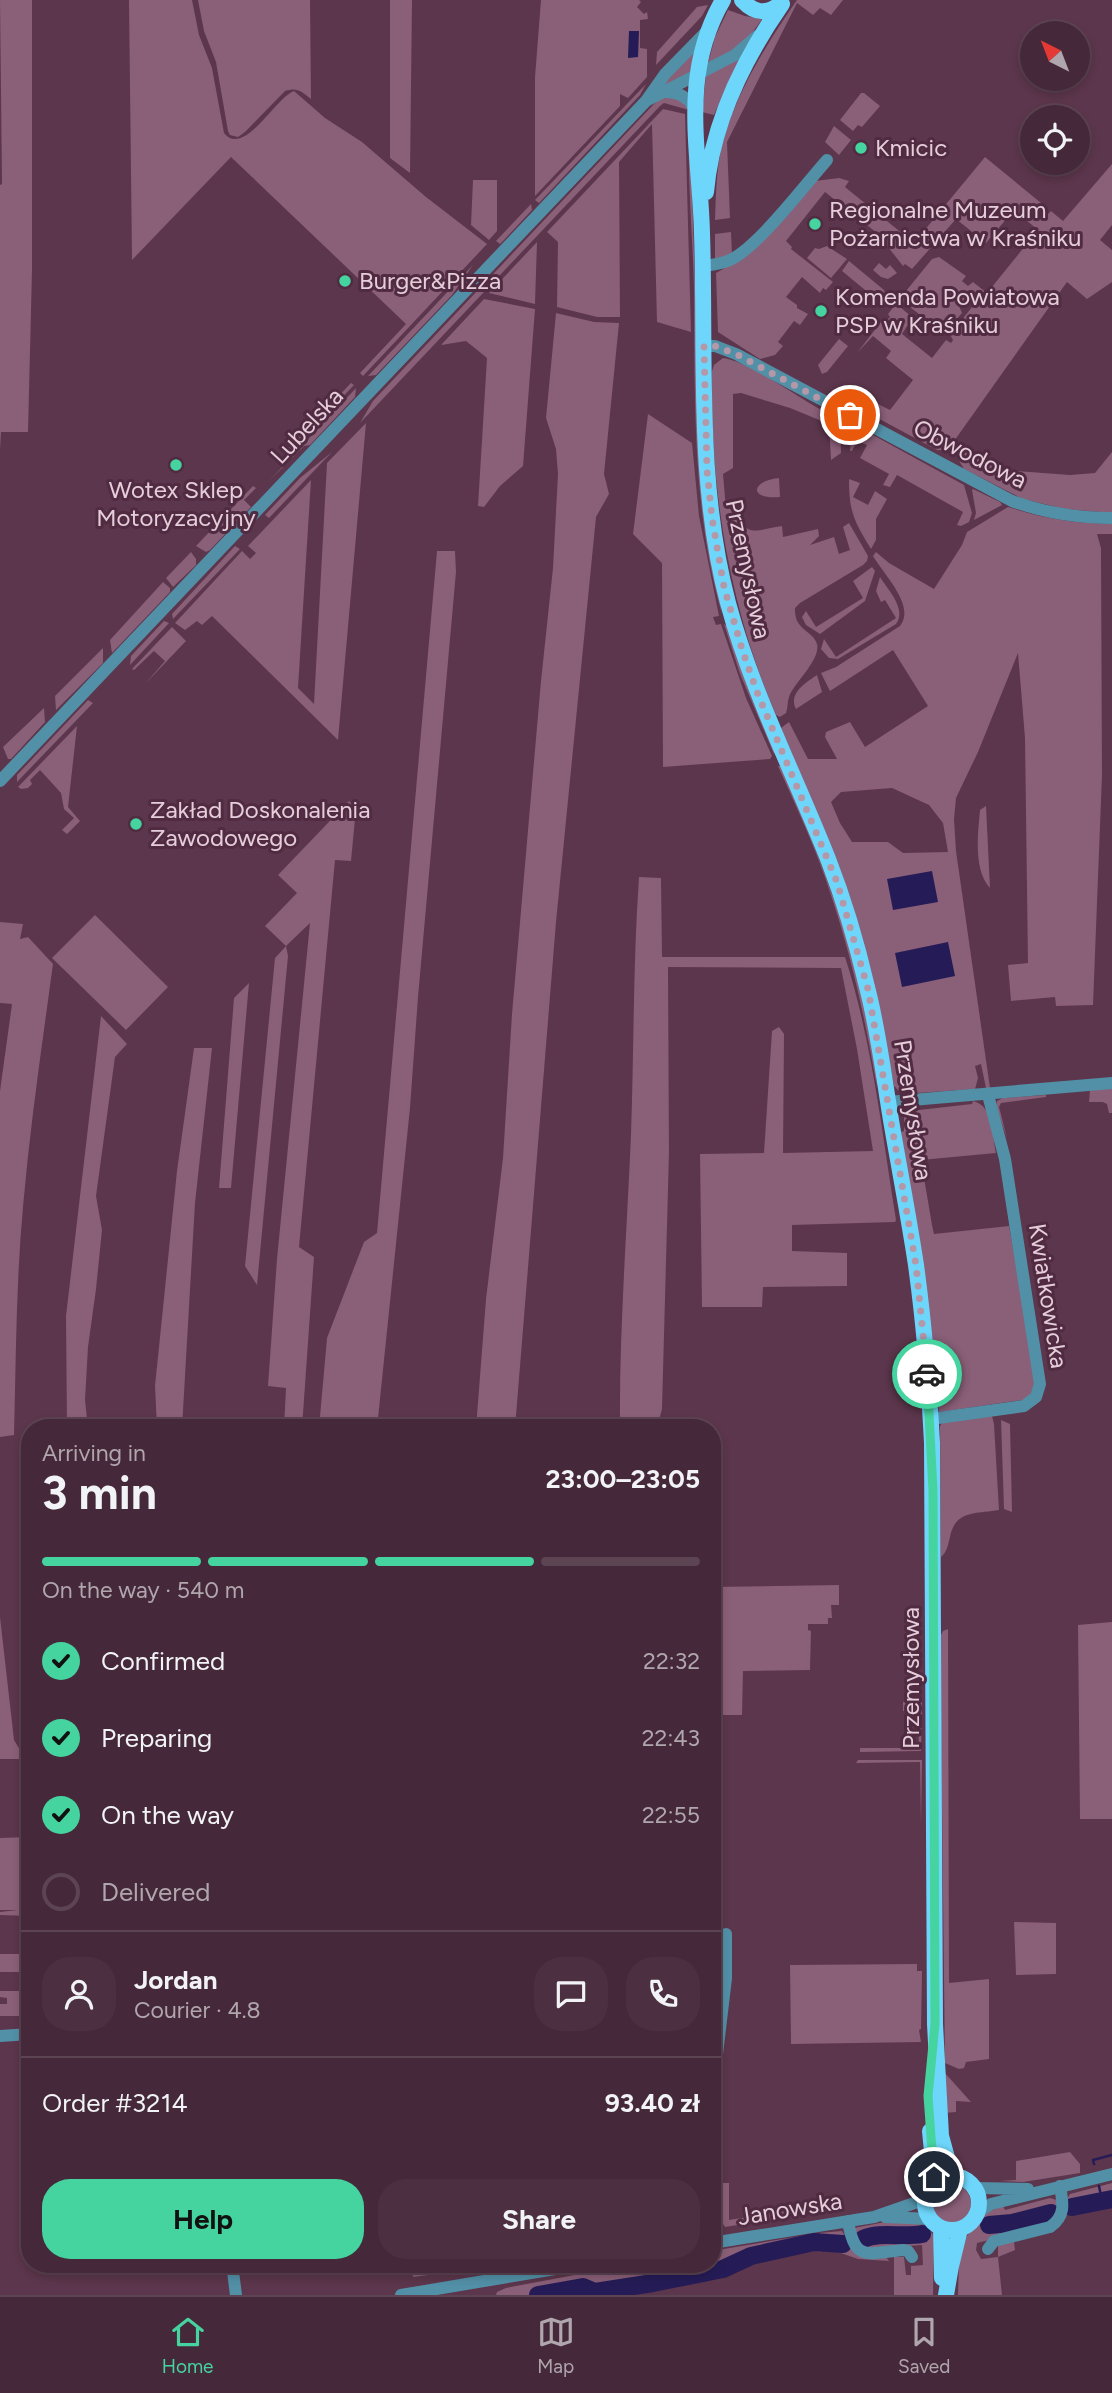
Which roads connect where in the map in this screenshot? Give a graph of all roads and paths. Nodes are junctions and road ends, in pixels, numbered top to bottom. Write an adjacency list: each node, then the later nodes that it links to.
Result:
1 (723, 0): 5 (main road, Lubelska)
2 (743, 0): 3 (main road)
3 (783, 2): 4 (main road, Lubelska)
4 (767, 25): 6 (street, Lubelska); 11 (main road, Przemysłowa)
5 (709, 29): 6 (main road, Przemysłowa); 8 (street, Lubelska)
6 (697, 75): 7 (street, Lubelska); 9 (main road, Przemysłowa)
7 (664, 92): 8 (street, Lubelska); 9 (street)
8 (646, 101): 15 (street, Lubelska)
9 (694, 107): 11 (main road, Przemysłowa)
10 (827, 160): 12 (street)
11 (702, 229): 12 (main road, Przemysłowa)
12 (703, 266): 13 (main road, Przemysłowa)
13 (704, 346): 14 (street, Obwodowa); 18 (main road, Przemysłowa)
14 (1112, 518)
15 (0, 781)
16 (1112, 1083): 17 (street)
17 (988, 1095): 18 (street); 19 (street, Kwiatkowicka)
18 (888, 1102): 19 (main road, Przemysłowa)
19 (931, 1419): 22 (main road, Przemysłowa)
20 (726, 1934): 21 (street)
21 (721, 2020)
22 (935, 2024): 26 (main road, Przemysłowa); 27 (main road, Przemysłowa)
23 (21, 2035): 24 (street)
24 (0, 2036)
25 (1112, 2174): 28 (street)
26 (958, 2177): 27 (main road); 29 (main road)
27 (935, 2183): 30 (main road)
28 (1060, 2186): 29 (street); 31 (street); 37 (street)
29 (974, 2188): 31 (main road)
30 (926, 2199): 32 (street, Janowska); 34 (main road)
31 (977, 2213): 35 (main road)
32 (874, 2217): 33 (street, Janowska); 34 (street, Janowska)
33 (848, 2221): 36 (street, Janowska); 38 (street)
34 (935, 2223): 35 (main road); 43 (main road)
35 (961, 2229): 43 (main road)
36 (721, 2242)
37 (988, 2249)
38 (912, 2257)
39 (233, 2273): 41 (street)
40 (532, 2273): 42 (street)
41 (236, 2295)
42 (401, 2295)
43 (944, 2295)

